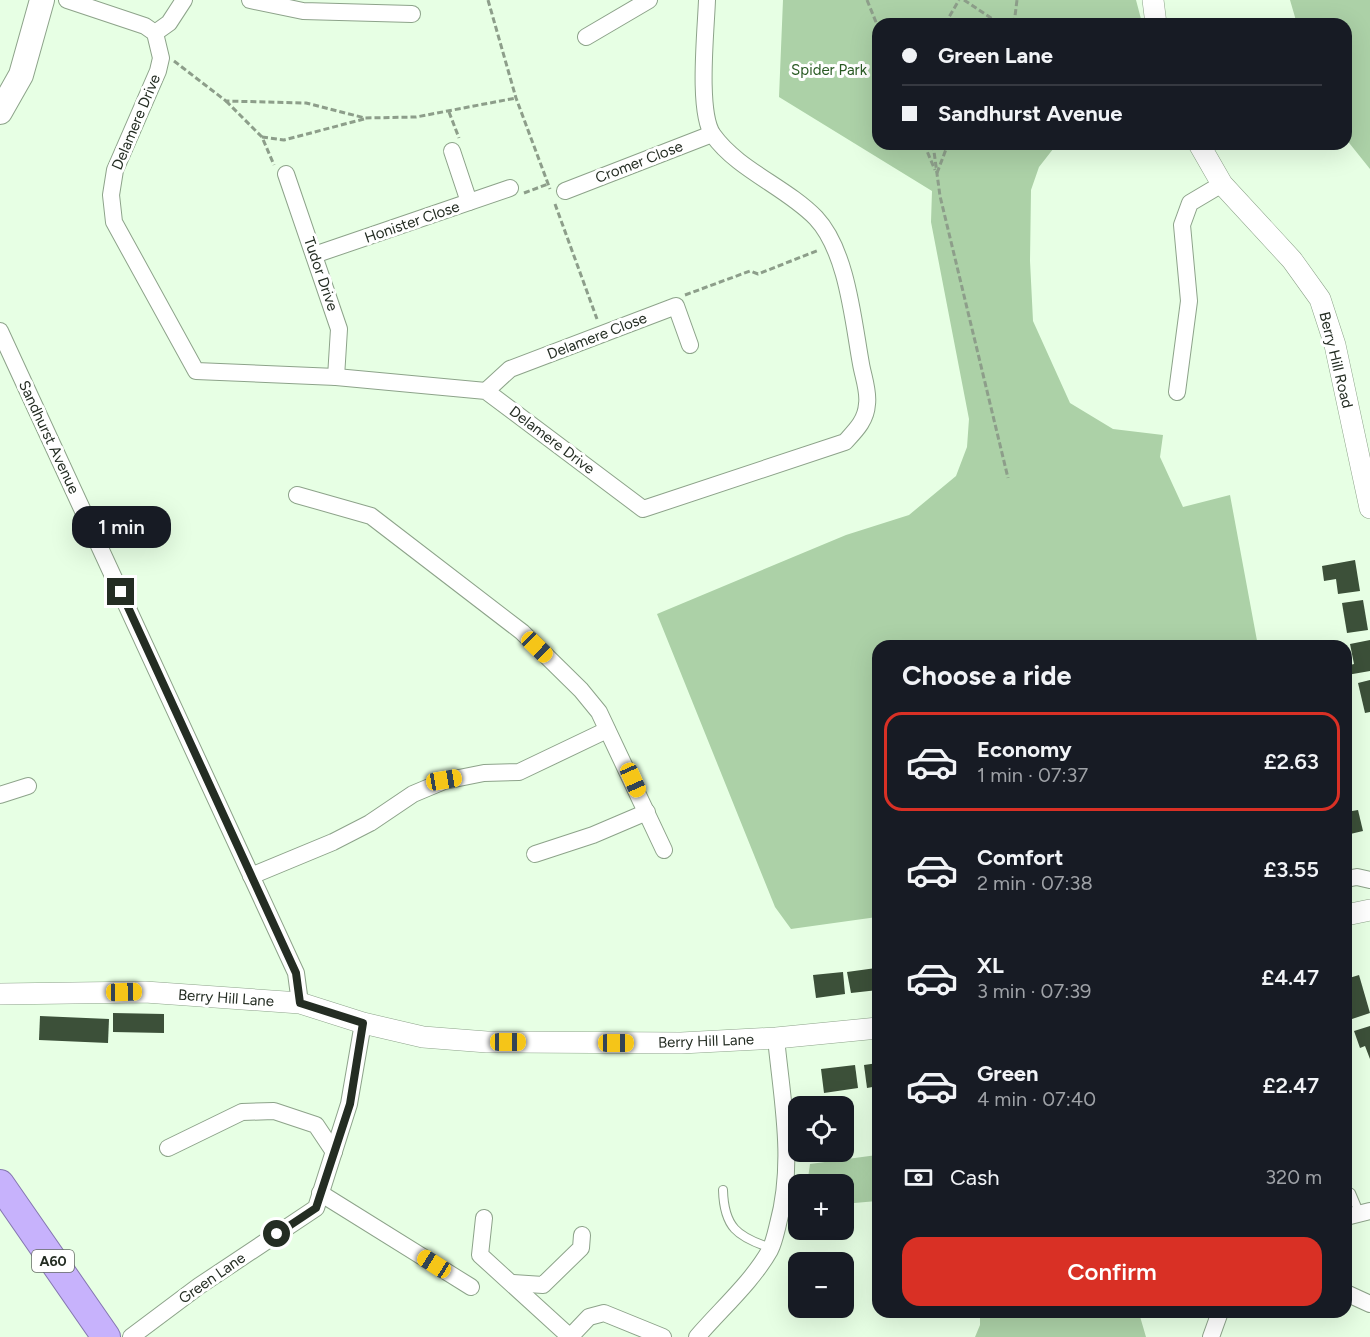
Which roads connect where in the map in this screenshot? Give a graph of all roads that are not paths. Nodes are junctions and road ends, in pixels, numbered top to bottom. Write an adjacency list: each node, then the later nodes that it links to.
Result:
1 (42, 0): 12 (main road)
2 (67, 0): 10 (street)
3 (184, 0): 10 (street)
4 (250, 0): 8 (street)
5 (649, 0): 11 (street)
6 (707, 0): 13 (street, Delamere Drive)
7 (1153, 0): 9 (street)
8 (412, 14)
9 (1155, 18)
10 (155, 33): 24 (street, Delamere Drive)
11 (586, 37)
12 (0, 112)
13 (712, 134): 19 (street, Cromer Close); 26 (street, Delamere Drive)
14 (1203, 150): 17 (street, Berry Hill Road)
15 (452, 151): 20 (street)
16 (286, 174): 21 (street, Tudor Drive)
17 (1222, 184): 25 (street); 28 (street, Berry Hill Road)
18 (510, 188): 20 (street, Honister Close)
19 (565, 191)
20 (469, 202): 21 (street, Honister Close)
21 (314, 255): 24 (street, Tudor Drive)
22 (0, 331): 35 (street, Sandhurst Avenue)
23 (690, 345): 26 (street, Delamere Close)
24 (336, 377): 26 (street, Delamere Drive)
25 (1195, 385)
26 (486, 391)
27 (297, 495): 29 (street)
28 (1370, 508)
29 (607, 730): 32 (street); 35 (street)
30 (28, 786): 31 (street)
31 (0, 795)
32 (647, 812): 33 (street); 34 (street)
33 (664, 850)
34 (535, 854)
35 (251, 876): 41 (street, Sandhurst Avenue)
36 (1352, 878): 37 (street)
37 (1370, 880)
38 (1370, 910): 39 (street)
39 (1352, 914)
40 (0, 994): 41 (street, Berry Hill Lane)
41 (300, 1003): 42 (street, Berry Hill Lane)
42 (363, 1023): 44 (street, Berry Hill Lane); 46 (street, Green Lane)
43 (872, 1029): 44 (street, Berry Hill Lane)
44 (776, 1038): 54 (street)
45 (168, 1148): 46 (street)
46 (334, 1152): 49 (street, Green Lane)
47 (0, 1184): 60 (highway, A60)
48 (723, 1190): 54 (lane)
49 (320, 1194): 56 (street); 61 (street, Green Lane)
50 (1352, 1196): 51 (lane)
51 (1358, 1213)
52 (484, 1218): 55 (street)
53 (582, 1234): 55 (street)
54 (771, 1248): 64 (street)
55 (513, 1283): 62 (street)
56 (471, 1287)
57 (1352, 1296): 58 (street)
58 (1370, 1304)
59 (1218, 1318): 65 (street)
60 (106, 1337)
61 (131, 1337)
62 (570, 1337): 63 (street)
63 (663, 1337)
64 (697, 1337)
65 (1211, 1337)

